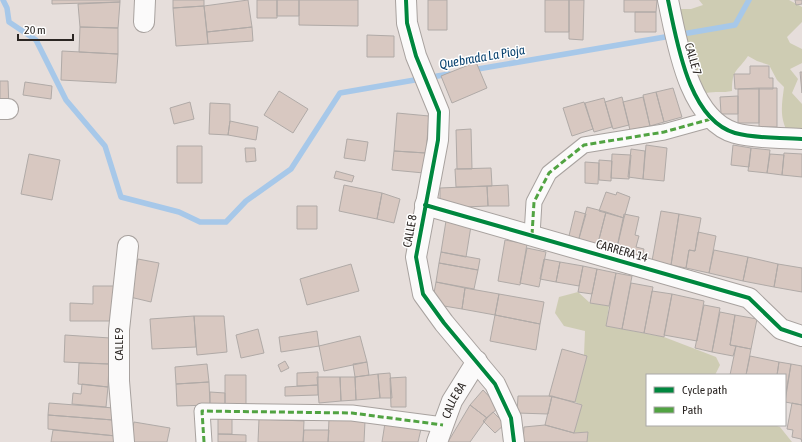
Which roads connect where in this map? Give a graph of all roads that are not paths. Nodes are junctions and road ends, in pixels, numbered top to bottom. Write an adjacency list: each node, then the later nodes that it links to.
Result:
1 (145, 0): 4 (street)
2 (406, 0): 7 (street, CALLE 8)
3 (668, 0): 5 (street, CALLE 7)
4 (144, 22)
5 (711, 119): 6 (street); 8 (street)
6 (802, 139)
7 (425, 205): 8 (street, CARRERA 14); 11 (street, CALLE 8)
8 (532, 235): 10 (street, CARRERA 14)
9 (128, 246): 13 (street, CALLE 9)
10 (802, 336)
11 (477, 361): 12 (street, CALLE 8A); 15 (street, CALLE 8)
12 (440, 433): 14 (street)
13 (124, 442)
14 (204, 442)
15 (514, 442)

